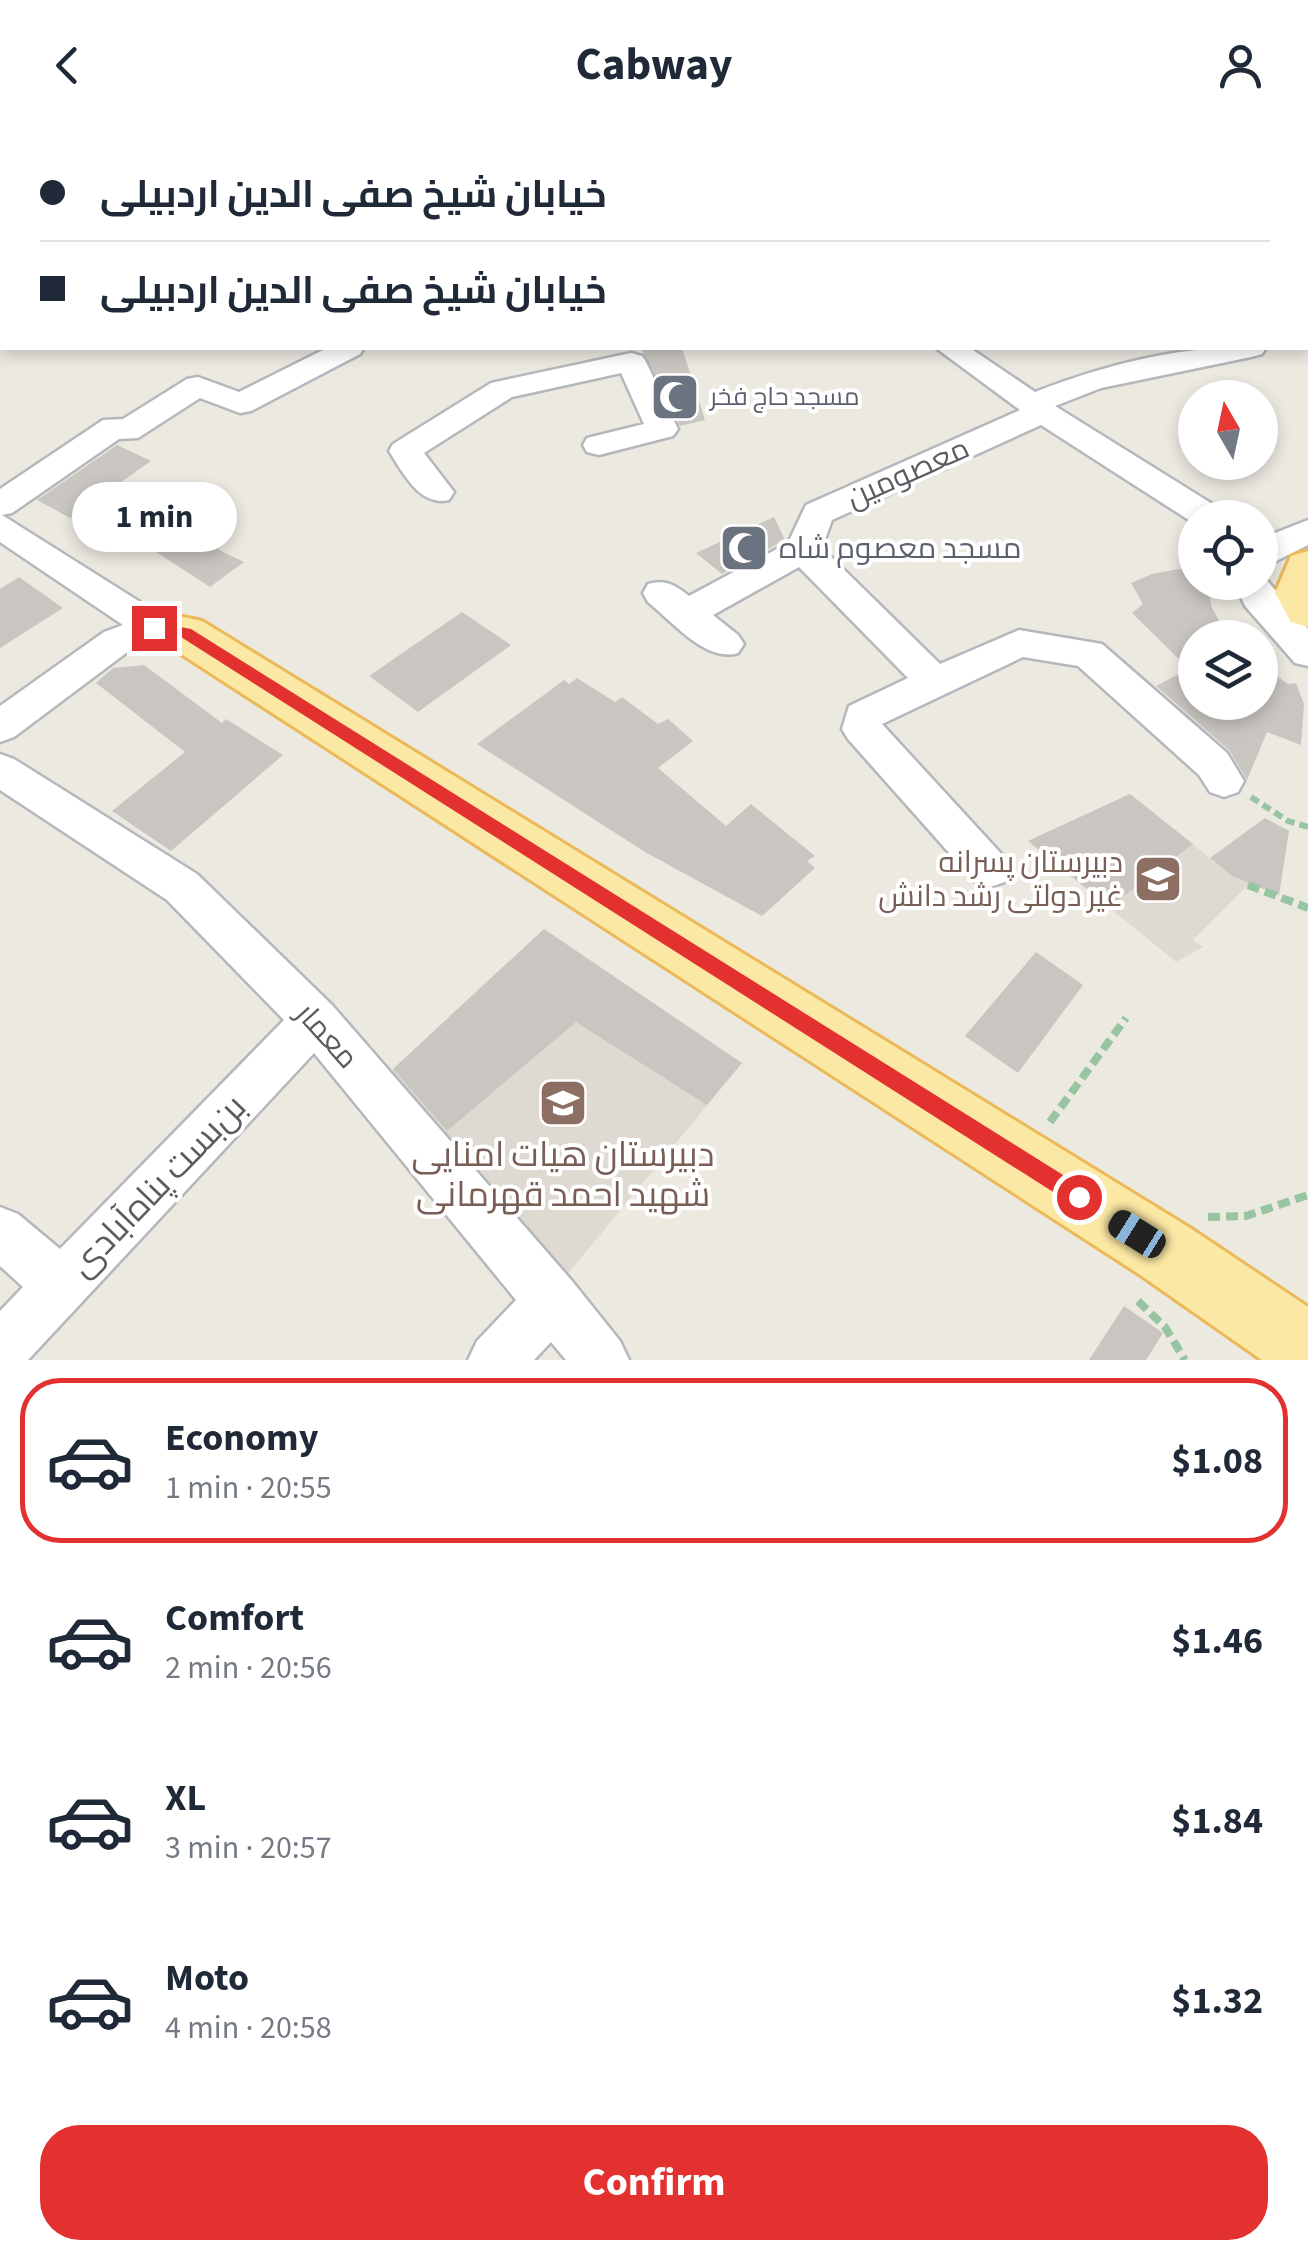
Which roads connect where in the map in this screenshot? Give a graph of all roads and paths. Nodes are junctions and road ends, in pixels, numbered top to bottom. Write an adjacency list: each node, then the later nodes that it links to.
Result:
1 (345, 350): 9 (street)
2 (954, 350): 5 (street)
3 (1211, 350): 5 (street, معصومین)
4 (632, 355): 6 (street); 7 (street)
5 (1037, 408): 8 (street); 12 (street, معصومین)
6 (600, 445)
7 (437, 492)
8 (1182, 500)
9 (0, 506)
10 (0, 526): 17 (street)
11 (1308, 531): 13 (street)
12 (803, 550): 18 (street); 20 (street)
13 (1278, 559)
14 (1278, 566): 16 (main road)
15 (1261, 600): 19 (street)
16 (1308, 610)
17 (154, 628): 21 (street); 29 (main road)
18 (725, 644)
19 (1308, 652)
20 (937, 684): 22 (street); 24 (street)
21 (1, 737): 28 (street, معمار)
22 (1224, 780): 23 (path)
23 (1308, 827)
24 (990, 870)
25 (1248, 885): 26 (path)
26 (1308, 908)
27 (1126, 1018): 29 (path)
28 (314, 1020): 33 (street, بن‌بست پناه‌آبادی); 34 (street, معمار)
29 (1021, 1160): 36 (main road)
30 (1308, 1195): 31 (path)
31 (1188, 1214)
32 (0, 1232): 33 (street)
33 (62, 1286): 37 (street, بن‌بست پناه‌آبادی)
34 (553, 1300): 38 (street); 39 (street, معمار)
35 (1138, 1302): 40 (path)
36 (1308, 1349)
37 (0, 1350)
38 (496, 1360)
39 (602, 1360)
40 (1184, 1360)

